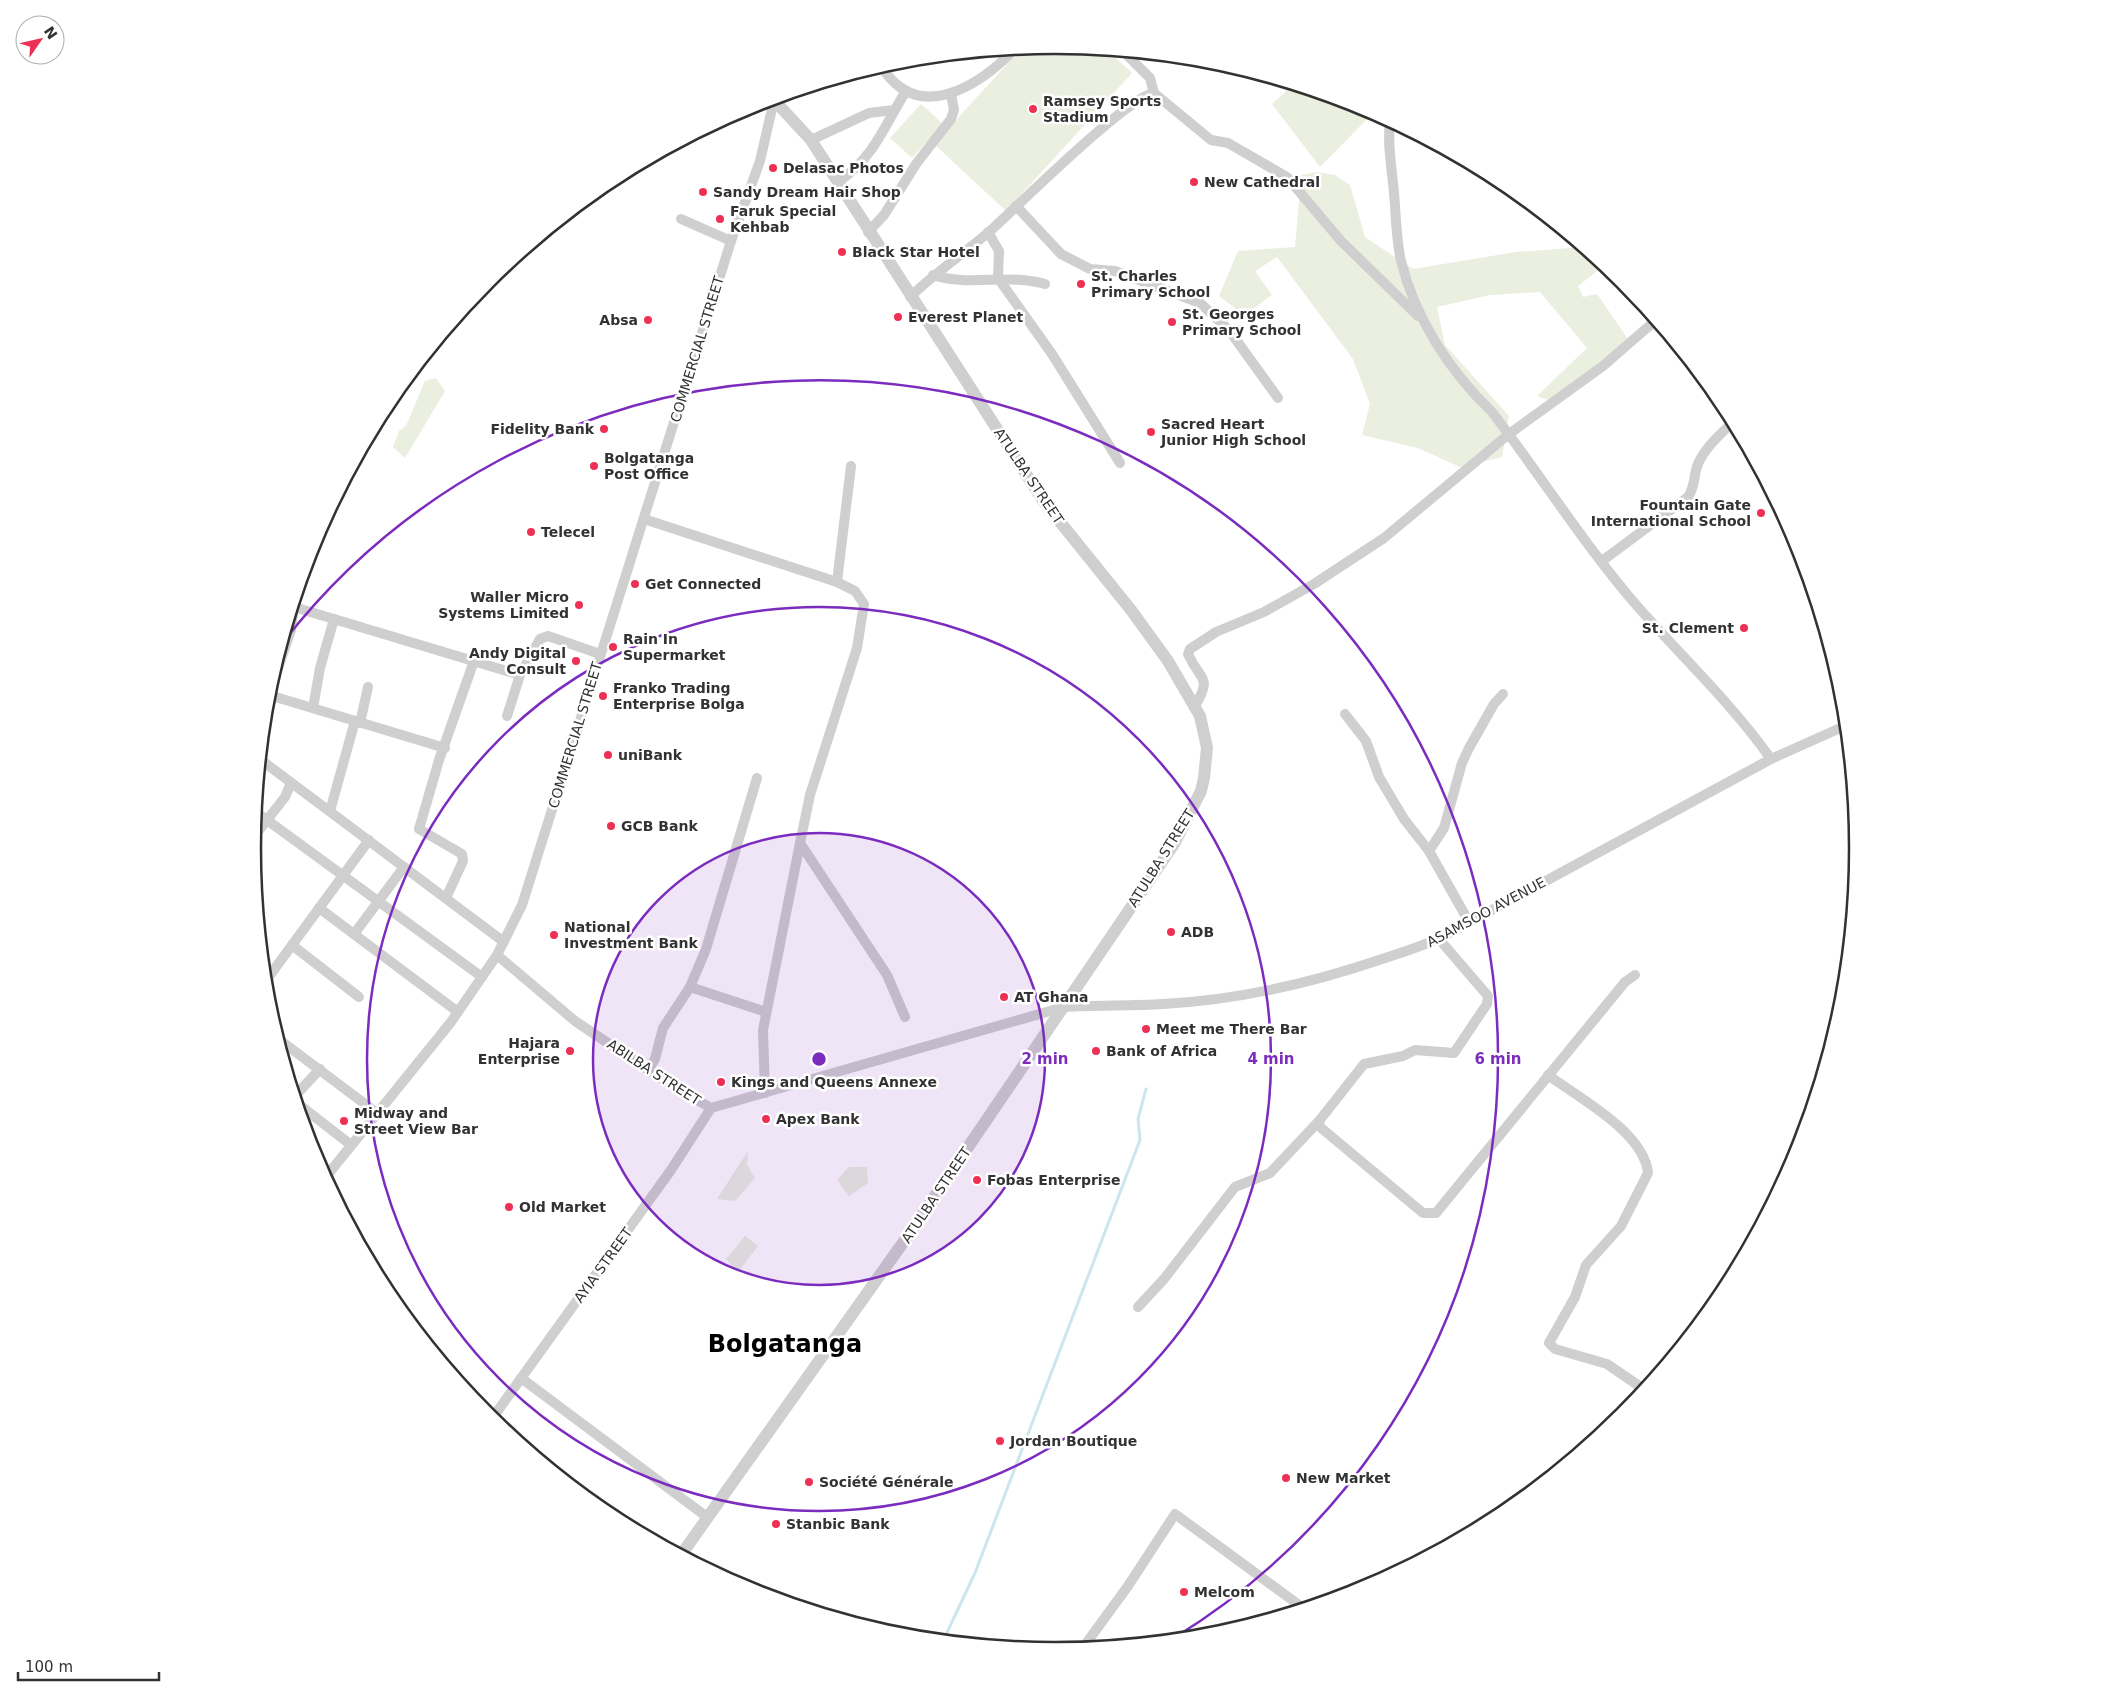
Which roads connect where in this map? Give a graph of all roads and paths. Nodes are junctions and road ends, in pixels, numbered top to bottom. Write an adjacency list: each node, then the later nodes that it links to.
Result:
1 (1008, 55): 6 (street)
2 (1130, 58): 5 (street)
3 (885, 73): 4 (street)
4 (906, 91): 6 (street); 9 (street)
5 (1154, 93): 13 (street); 22 (street)
6 (951, 94): 15 (street)
7 (778, 104): 11 (street, ATULBA STREET)
8 (772, 106): 17 (street, COMMERCIAL STREET)
9 (894, 110): 11 (street); 12 (street)
10 (1390, 128): 22 (street)
11 (811, 140): 12 (street, ATULBA STREET)
12 (838, 182): 15 (street, ATULBA STREET)
13 (1016, 206): 16 (street); 24 (street)
14 (681, 219): 17 (street)
15 (868, 232): 21 (street, ATULBA STREET)
16 (988, 232): 18 (street); 19 (street)
17 (731, 241): 29 (street, COMMERCIAL STREET)
18 (933, 274): 19 (street); 21 (street)
19 (998, 278): 20 (street); 27 (street)
20 (1045, 284)
21 (910, 297): 40 (street, ATULBA STREET)
22 (1422, 320): 26 (street)
23 (1652, 323): 26 (street)
24 (1278, 398)
25 (1729, 427): 30 (street)
26 (1509, 434): 30 (street); 40 (street)
27 (1120, 463)
28 (851, 466): 31 (street)
29 (644, 519): 31 (street); 34 (street, COMMERCIAL STREET)
30 (1602, 562): 47 (street)
31 (837, 582): 56 (street)
32 (299, 608): 33 (street)
33 (334, 619): 35 (street); 41 (street)
34 (600, 654): 36 (street); 66 (street, COMMERCIAL STREET)
35 (474, 662): 36 (street); 46 (street)
36 (520, 675): 43 (street)
37 (368, 687): 44 (street)
38 (1503, 694): 57 (street)
39 (275, 700): 41 (street)
40 (1195, 706): 74 (street, ATULBA STREET)
41 (313, 708): 44 (street)
42 (1346, 714): 57 (street)
43 (507, 716)
44 (357, 722): 46 (street); 51 (street)
45 (1840, 728): 47 (street, ASAMSOO AVENUE)
46 (445, 748): 60 (street)
47 (1771, 759): 63 (street, ASAMSOO AVENUE)
48 (266, 764): 50 (street)
49 (757, 778): 72 (street)
50 (291, 783): 51 (street); 53 (street)
51 (330, 812): 55 (street)
52 (262, 816): 53 (street)
53 (267, 820): 54 (street); 59 (street)
54 (261, 827)
55 (369, 840): 58 (street); 59 (street)
56 (800, 842): 76 (street); 77 (street)
57 (1429, 851): 63 (street)
58 (404, 867): 60 (street); 61 (street)
59 (343, 876): 61 (street); 62 (street)
60 (446, 898): 66 (street)
61 (378, 902): 64 (street); 71 (street)
62 (319, 908): 64 (street); 67 (street)
63 (1469, 922): 65 (street, ASAMSOO AVENUE)
64 (354, 934): 75 (street)
65 (1439, 939): 74 (street, ASAMSOO AVENUE); 87 (street)
66 (504, 942): 68 (street, COMMERCIAL STREET)
67 (292, 945): 69 (street); 73 (street)
68 (497, 955): 71 (street, COMMERCIAL STREET); 80 (street, ABILBA STREET)
69 (271, 973)
70 (1636, 975): 81 (street)
71 (482, 977): 75 (street, COMMERCIAL STREET)
72 (690, 987): 76 (street); 80 (street)
73 (359, 997)
74 (1064, 1007): 83 (street, ABILBA STREET); 94 (street, ATULBA STREET)
75 (458, 1012): 86 (street, COMMERCIAL STREET)
76 (766, 1012): 83 (street)
77 (905, 1017)
78 (286, 1044): 79 (street)
79 (320, 1069): 82 (street); 86 (street)
80 (649, 1069): 85 (street, ABILBA STREET)
81 (1548, 1075): 87 (street); 92 (street)
82 (299, 1091)
83 (765, 1093): 85 (street, ABILBA STREET)
84 (304, 1108): 88 (street)
85 (711, 1108): 91 (street, AYIA STREET)
86 (377, 1113): 88 (street, COMMERCIAL STREET)
87 (1319, 1121): 90 (street)
88 (351, 1145): 89 (street, COMMERCIAL STREET)
89 (330, 1172)
90 (1138, 1307)
91 (522, 1378): 93 (street, AYIA STREET); 94 (street)
92 (1640, 1386)
93 (497, 1412)
94 (707, 1517): 95 (street, ATULBA STREET)
95 (684, 1551)
96 (1298, 1605): 97 (street)
97 (1087, 1642)

